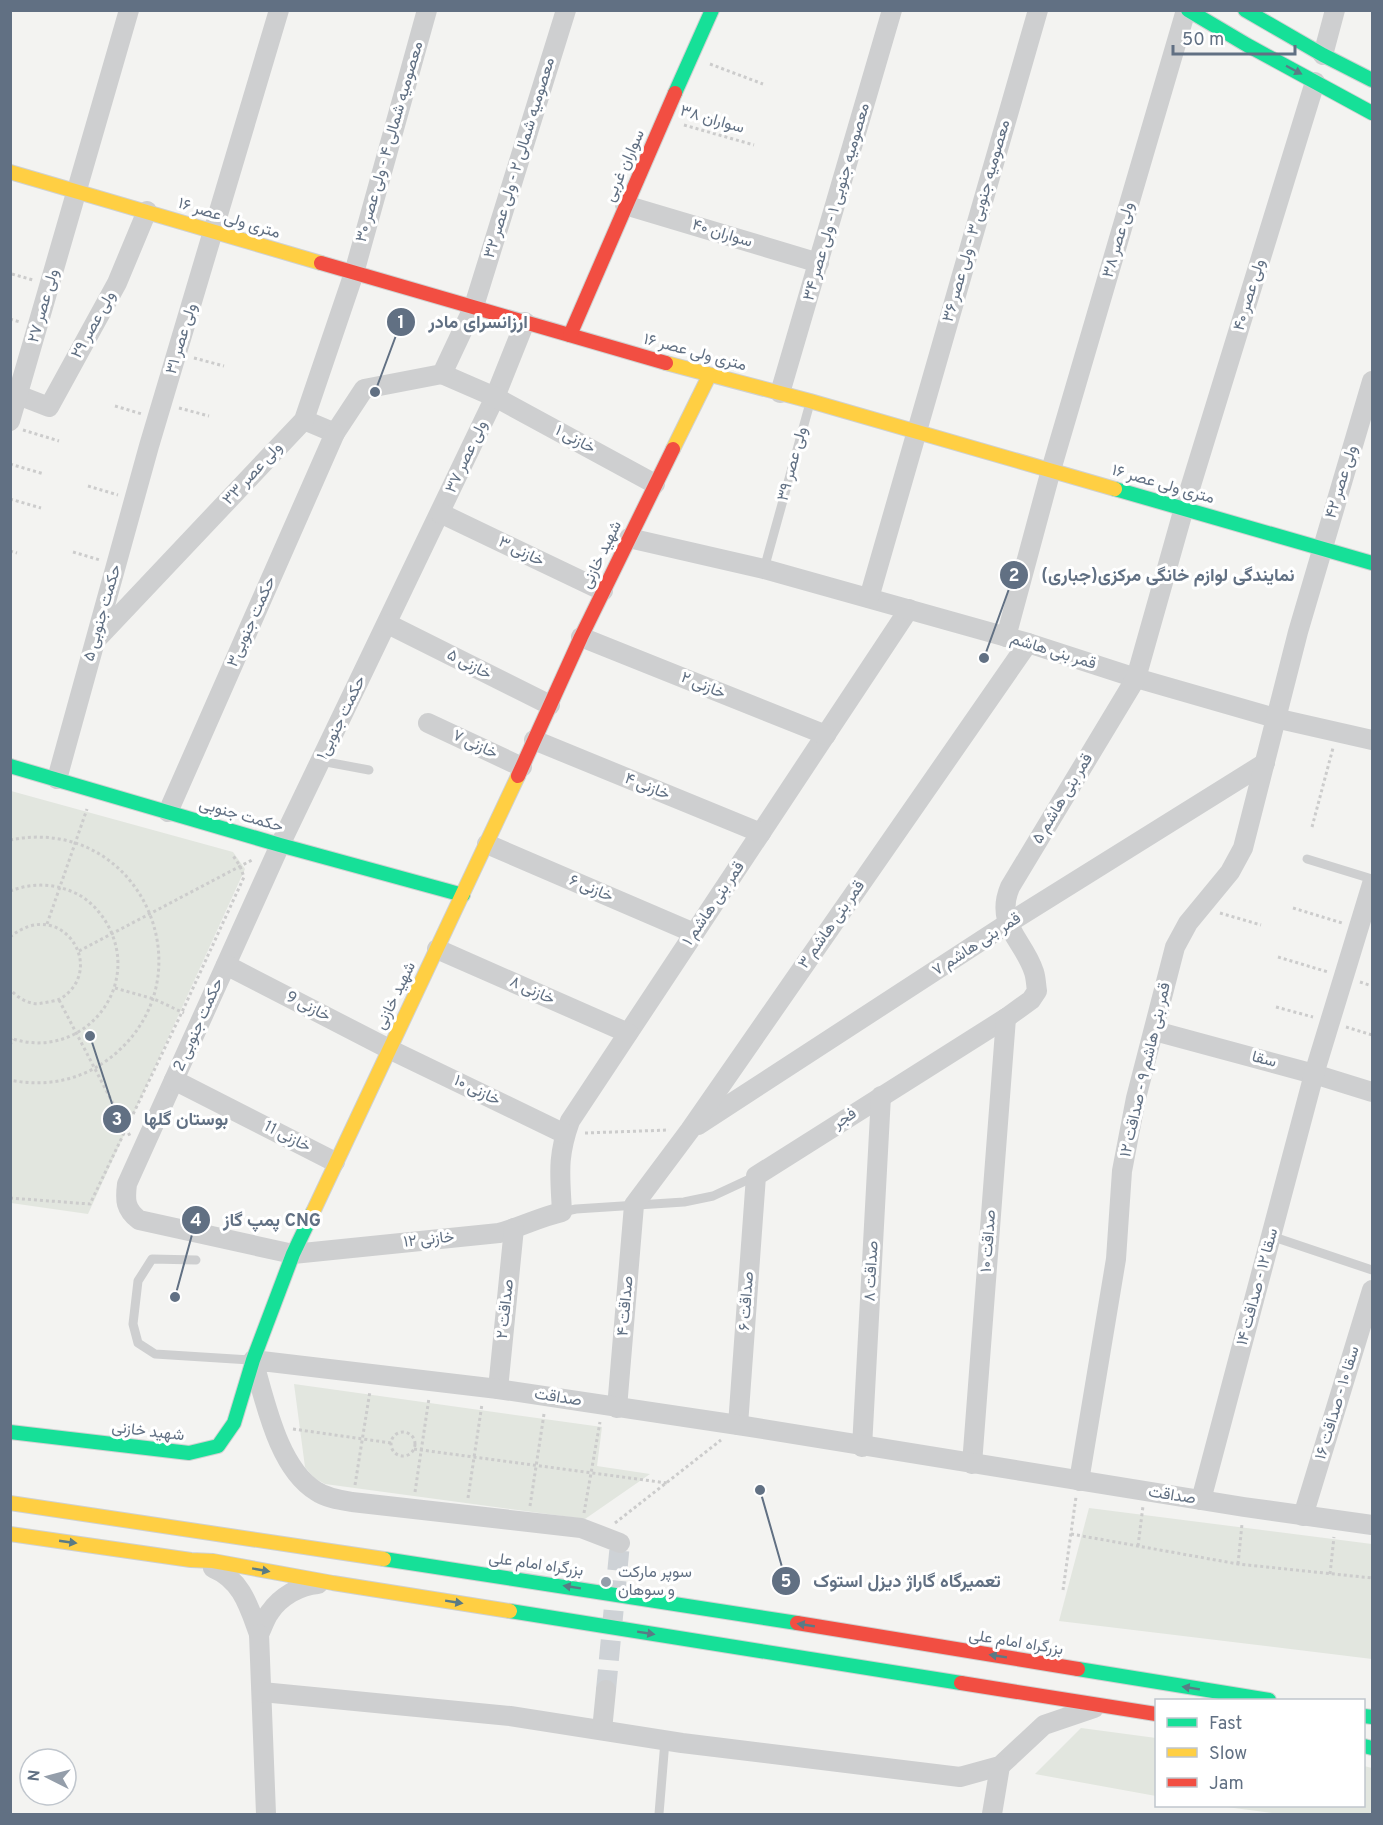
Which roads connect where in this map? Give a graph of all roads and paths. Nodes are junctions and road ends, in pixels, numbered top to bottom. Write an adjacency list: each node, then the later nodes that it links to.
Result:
1 (129, 10): 20 (street, ولی عصر ۲۷)
2 (279, 10): 23 (street, ولی عصر ۳۱)
3 (427, 10): 25 (street, معصومیه شمالی ۴ - ولی عصر ۳۰)
4 (566, 10): 26 (street, معصومیه شمالی ۲ - ولی عصر ۳۲)
5 (712, 10): 12 (main road, سواران غربی)
6 (892, 10): 24 (street, معصومیه جنوبی ۱ - ولی عصر ۳۴)
7 (1038, 10): 43 (street, معصومیه جنوبی ۳ - ولی عصر ۳۶)
8 (1187, 10): 14 (main road, one-way to 14); 48 (street, ولی عصر ۳۸)
9 (1245, 10): 11 (main road)
10 (1335, 10): 11 (street)
11 (1323, 55): 13 (main road)
12 (691, 57): 15 (path); 17 (main road, سواران غربی)
13 (1372, 80)
14 (1315, 82): 16 (main road); 55 (street, ولی عصر ۴۰)
15 (763, 84)
16 (1372, 113)
17 (663, 119): 18 (path, سواران ۳۸); 21 (main road, سواران غربی)
18 (754, 145)
19 (10, 172): 20 (main road, ۱۶ متری ولی عصر)
20 (77, 192): 22 (main road, ۱۶ متری ولی عصر); 35 (street, ولی عصر ۲۷)
21 (625, 205): 24 (street, سواران ۴۰); 28 (main road, سواران غربی)
22 (147, 211): 23 (main road, ۱۶ متری ولی عصر); 35 (street, ولی عصر ۲۹)
23 (214, 232): 25 (main road, ۱۶ متری ولی عصر); 29 (street, ولی عصر ۳۱)
24 (819, 264): 34 (street, معصومیه جنوبی ۱ - ولی عصر ۳۴)
25 (354, 273): 26 (main road, ۱۶ متری ولی عصر); 41 (street, ولی عصر ۳۳)
26 (474, 306): 27 (main road, ۱۶ متری ولی عصر); 31 (street, معصومیه شمالی ۲ - ولی عصر ۳۲)
27 (525, 322): 28 (main road, ۱۶ متری ولی عصر); 36 (street, ولی عصر ۳۷)
28 (570, 335): 32 (main road, ۱۶ متری ولی عصر)
29 (178, 354): 30 (path); 39 (street, ولی عصر ۳۱)
30 (224, 366)
31 (442, 374): 36 (street, خازنی ۱); 44 (street, حکمت جنوبی۳)
32 (709, 376): 34 (main road, ۱۶ متری ولی عصر); 50 (main road, شهید خازنی)
33 (1372, 381): 58 (street, ولی عصر ۴۲)
34 (780, 393): 37 (main road, ۱۶ متری ولی عصر)
35 (14, 395): 42 (street, ولی عصر ۲۷)
36 (495, 397): 50 (street, خازنی ۱); 56 (street, ولی عصر ۳۷)
37 (810, 401): 43 (main road, ۱۶ متری ولی عصر); 64 (lane, ولی عصر ۳۹)
38 (115, 406): 39 (path)
39 (160, 411): 40 (path); 46 (street, ولی عصر ۳۱)
40 (209, 416)
41 (304, 420): 44 (street); 72 (street, ولی عصر ۳۳)
42 (15, 425): 45 (path)
43 (917, 431): 48 (main road, ۱۶ متری ولی عصر); 67 (street, معصومیه جنوبی ۳ - ولی عصر ۳۶)
44 (335, 433): 89 (street, حکمت جنوبی۳)
45 (59, 441)
46 (149, 446): 53 (street, حکمت جنوبی ۵)
47 (10, 464): 49 (path)
48 (1051, 470): 55 (main road, ۱۶ متری ولی عصر); 71 (street, ولی عصر ۳۸)
49 (44, 474)
50 (655, 484): 57 (main road, شهید خازنی)
51 (88, 486): 53 (path)
52 (10, 499): 54 (path)
53 (134, 501): 63 (street, حکمت جنوبی ۵)
54 (42, 508)
55 (1184, 508): 58 (main road, ۱۶ متری ولی عصر); 74 (street, ولی عصر ۴۰)
56 (440, 513): 65 (street, ولی عصر ۳۷); 66 (street, خازنی ۳)
57 (629, 538): 64 (street, قمر بنی هاشم); 66 (main road, شهید خازنی)
58 (1323, 549): 62 (main road, ۱۶ متری ولی عصر); 76 (street, ولی عصر ۴۲)
59 (10, 551): 61 (path)
60 (73, 552): 63 (path)
61 (17, 553)
62 (1372, 563)
63 (116, 565): 72 (street, حکمت جنوبی ۵)
64 (764, 569): 67 (street, قمر بنی هاشم)
65 (404, 591): 69 (street, حکمت جنوبی۱)
66 (603, 591): 70 (main road, شهید خازنی)
67 (869, 598): 68 (street, قمر بنی هاشم)
68 (909, 609): 71 (street, قمر بنی هاشم); 79 (street, قمر بنی هاشم ۱)
69 (388, 624): 75 (street, خازنی ۵); 82 (street, حکمت جنوبی۱)
70 (581, 637): 75 (main road, شهید خازنی); 79 (street, خازنی ۲)
71 (1006, 637): 73 (street, قمر بنی هاشم)
72 (95, 642): 87 (street, حکمت جنوبی ۵)
73 (1028, 643): 74 (street, قمر بنی هاشم); 137 (street, قمر بنی هاشم ۳)
74 (1136, 678): 76 (street, قمر بنی هاشم); 108 (street, قمر بنی هاشم ۵)
75 (550, 705): 80 (main road, شهید خازنی)
76 (1275, 718): 78 (street, قمر بنی هاشم); 83 (street, قمر بنی هاشم ۹ - صداقت ۱۲)
77 (428, 723): 85 (street, خازنی ۷)
78 (1338, 732): 81 (street, قمر بنی هاشم); 90 (path)
79 (826, 735): 91 (street, قمر بنی هاشم ۱)
80 (534, 740): 85 (main road, شهید خازنی); 91 (street, خازنی ۴)
81 (1372, 740)
82 (321, 761): 86 (lane); 95 (street, حکمت جنوبی۱)
83 (1265, 763): 104 (street, قمر بنی هاشم ۹ - صداقت ۱۲); 108 (street, قمر بنی هاشم ۷)
84 (10, 766): 87 (main road, حکمت جنوبی)
85 (522, 767): 94 (main road, شهید خازنی)
86 (369, 770)
87 (57, 779): 88 (main road, حکمت جنوبی)
88 (93, 790): 89 (main road, حکمت جنوبی); 93 (path)
89 (168, 812): 95 (main road, حکمت جنوبی)
90 (1312, 827)
91 (761, 833): 112 (street, قمر بنی هاشم ۱)
92 (10, 840): 93 (path)
93 (75, 842): 101 (path); 106 (path)
94 (487, 844): 103 (main road, شهید خازنی); 112 (street, خازنی ۶)
95 (280, 845): 98 (path); 103 (main road, حکمت جنوبی); 116 (street, حکمت جنوبی 2)
96 (228, 846): 98 (path)
97 (1307, 860): 99 (lane)
98 (240, 866): 106 (path); 121 (path)
99 (1372, 879)
100 (1372, 884): 110 (street, سقا ۱۲ - صداقت ۱۴)
101 (60, 886): 102 (path); 107 (path); 111 (path)
102 (10, 891)
103 (463, 895): 114 (main road, شهید خازنی)
104 (1200, 908): 109 (path); 124 (street, قمر بنی هاشم ۹ - صداقت ۱۲)
105 (1293, 908): 110 (path)
106 (151, 913): 111 (path); 120 (path)
107 (47, 924): 113 (path); 115 (path)
108 (1008, 924): 122 (street, فجر); 137 (street, قمر بنی هاشم ۷)
109 (1261, 925)
110 (1359, 929): 131 (street, سقا ۱۲ - صداقت ۱۴)
111 (113, 933): 115 (path); 117 (path)
112 (694, 933): 125 (street, قمر بنی هاشم ۱)
113 (11, 935)
114 (437, 949): 125 (street, خازنی ۸); 129 (main road, شهید خازنی)
115 (79, 951): 119 (path)
116 (226, 965): 123 (street, حکمت جنوبی 2); 129 (street, خازنی 9)
117 (115, 988): 120 (path); 126 (path)
118 (10, 989): 119 (path)
119 (59, 999): 126 (path)
120 (154, 999): 121 (path); 130 (path)
121 (182, 1012): 123 (path); 136 (path)
122 (1006, 1018): 135 (street, فجر); 167 (street, صداقت ۱۰)
123 (201, 1021): 133 (street, حکمت جنوبی 2)
124 (1155, 1031): 131 (street, سقا); 170 (street, قمر بنی هاشم ۹ - صداقت ۱۲)
125 (628, 1033): 138 (street, قمر بنی هاشم ۱)
126 (77, 1034): 127 (path); 130 (path)
127 (12, 1038): 128 (path)
128 (10, 1045)
129 (389, 1049): 138 (street, خازنی ۱۰); 140 (main road, شهید خازنی)
130 (95, 1069): 132 (path); 136 (path)
131 (1314, 1074): 134 (street, سقا); 147 (street, سقا ۱۲ - صداقت ۱۴)
132 (10, 1080)
133 (174, 1080): 139 (street, حکمت جنوبی 2); 140 (street, خازنی 11)
134 (1372, 1092)
135 (881, 1096): 141 (street, فجر); 163 (street, صداقت ۸)
136 (125, 1127): 139 (path); 142 (path)
137 (690, 1130): 138 (path); 143 (street, قمر بنی هاشم ۳)
138 (566, 1134): 145 (street, قمر بنی هاشم ۱)
139 (140, 1156): 144 (street, حکمت جنوبی 2)
140 (335, 1162): 148 (main road, شهید خازنی)
141 (756, 1176): 143 (lane, فجر); 158 (street, صداقت ۶)
142 (10, 1198)
143 (634, 1205): 145 (lane, فجر); 157 (street, صداقت ۴)
144 (127, 1207): 148 (street, خازنی ۱۲)
145 (562, 1212): 146 (street, خازنی ۱۲)
146 (514, 1228): 148 (street, خازنی ۱۲); 155 (street, صداقت ۲)
147 (1271, 1236): 150 (lane); 173 (street, سقا ۱۲ - صداقت ۱۴)
148 (293, 1254): 152 (main road, شهید خازنی)
149 (196, 1260): 152 (lane)
150 (1372, 1270)
151 (1372, 1290): 179 (street, سقا ۱۰ - صداقت ۱۶)
152 (253, 1360): 153 (street, صداقت); 159 (street); 160 (main road, شهید خازنی)
153 (373, 1375): 154 (street, صداقت); 161 (path)
154 (431, 1382): 155 (street, صداقت); 165 (path)
155 (491, 1388): 156 (street, صداقت); 166 (path)
156 (547, 1397): 157 (street, صداقت); 168 (path)
157 (610, 1406): 158 (street, صداقت); 169 (path)
158 (738, 1425): 163 (street, صداقت); 171 (path)
159 (274, 1426): 161 (path); 174 (street)
160 (10, 1432)
161 (362, 1439): 162 (path); 174 (path)
162 (391, 1443): 164 (path); 164 (path)
163 (862, 1447): 167 (street, صداقت)
164 (414, 1449): 165 (path)
165 (421, 1449): 166 (path); 177 (path)
166 (474, 1457): 168 (path); 178 (path)
167 (972, 1464): 170 (street, صداقت)
168 (536, 1465): 169 (path); 181 (path)
169 (591, 1472): 171 (path); 183 (path)
170 (1079, 1480): 172 (street, صداقت); 186 (path)
171 (667, 1483): 185 (path)
172 (1144, 1491): 173 (street, صداقت); 187 (path)
173 (1201, 1500): 176 (street, صداقت)
174 (352, 1502): 177 (street)
175 (10, 1503): 197 (main road, بزرگراه امام علی, one-way to 175)
176 (1244, 1507): 179 (street, صداقت); 189 (path)
177 (413, 1509): 178 (street)
178 (466, 1515): 181 (street)
179 (1303, 1516): 180 (street, صداقت)
180 (1336, 1521): 182 (street, صداقت); 190 (path)
181 (527, 1522): 183 (street)
182 (1372, 1525)
183 (581, 1528): 185 (street)
184 (10, 1534): 188 (main road, one-way to 188)
185 (616, 1534)
186 (1071, 1534): 187 (path); 193 (path)
187 (1138, 1546): 189 (path)
188 (191, 1560): 192 (main road, one-way to 192); 194 (street)
189 (1238, 1564): 190 (path)
190 (1330, 1574): 191 (path)
191 (1372, 1578)
192 (333, 1583): 194 (street); 198 (main road, one-way to 198)
193 (1063, 1590)
194 (259, 1634): 196 (street)
195 (606, 1690): 200 (street)
196 (262, 1692): 200 (street); 203 (street)
197 (1257, 1699)
198 (1102, 1705): 199 (main road); 202 (street)
199 (1155, 1714)
200 (602, 1730): 201 (street)
201 (665, 1741): 202 (street); 204 (lane)
202 (1000, 1766): 205 (street)
203 (266, 1815)
204 (659, 1815)
205 (992, 1815)

